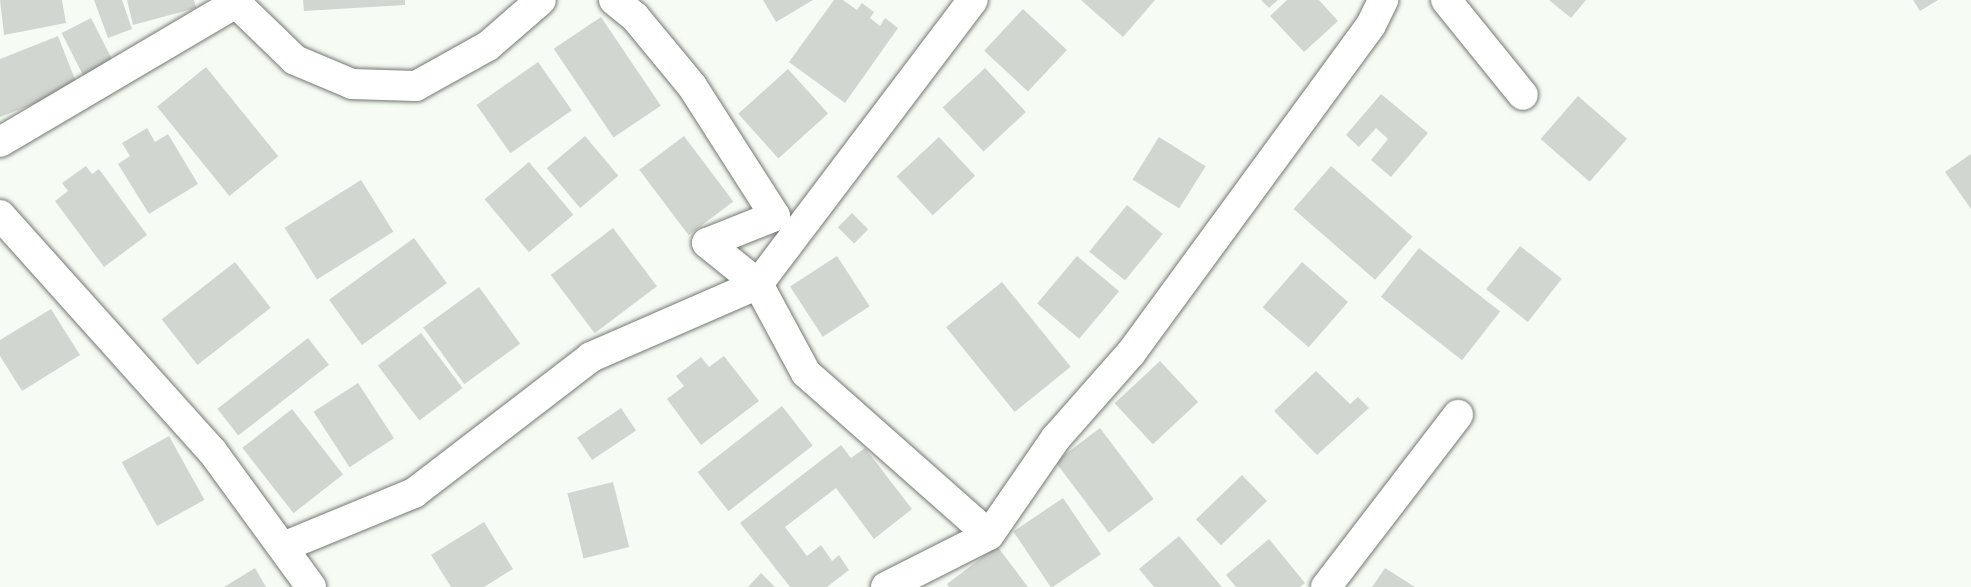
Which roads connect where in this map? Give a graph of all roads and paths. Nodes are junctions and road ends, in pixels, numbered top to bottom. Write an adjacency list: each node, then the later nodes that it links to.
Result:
1 (541, 0): 6 (street)
2 (614, 0): 10 (street)
3 (973, 0): 10 (street)
4 (1382, 0): 12 (street)
5 (1446, 0): 7 (street)
6 (233, 2): 8 (street)
7 (1523, 95)
8 (0, 142)
9 (0, 215): 13 (street)
10 (758, 284): 12 (street); 13 (street)
11 (1458, 415): 16 (street)
12 (989, 535): 15 (street)
13 (284, 547): 14 (street)
14 (311, 587)
15 (886, 587)
16 (1326, 587)

